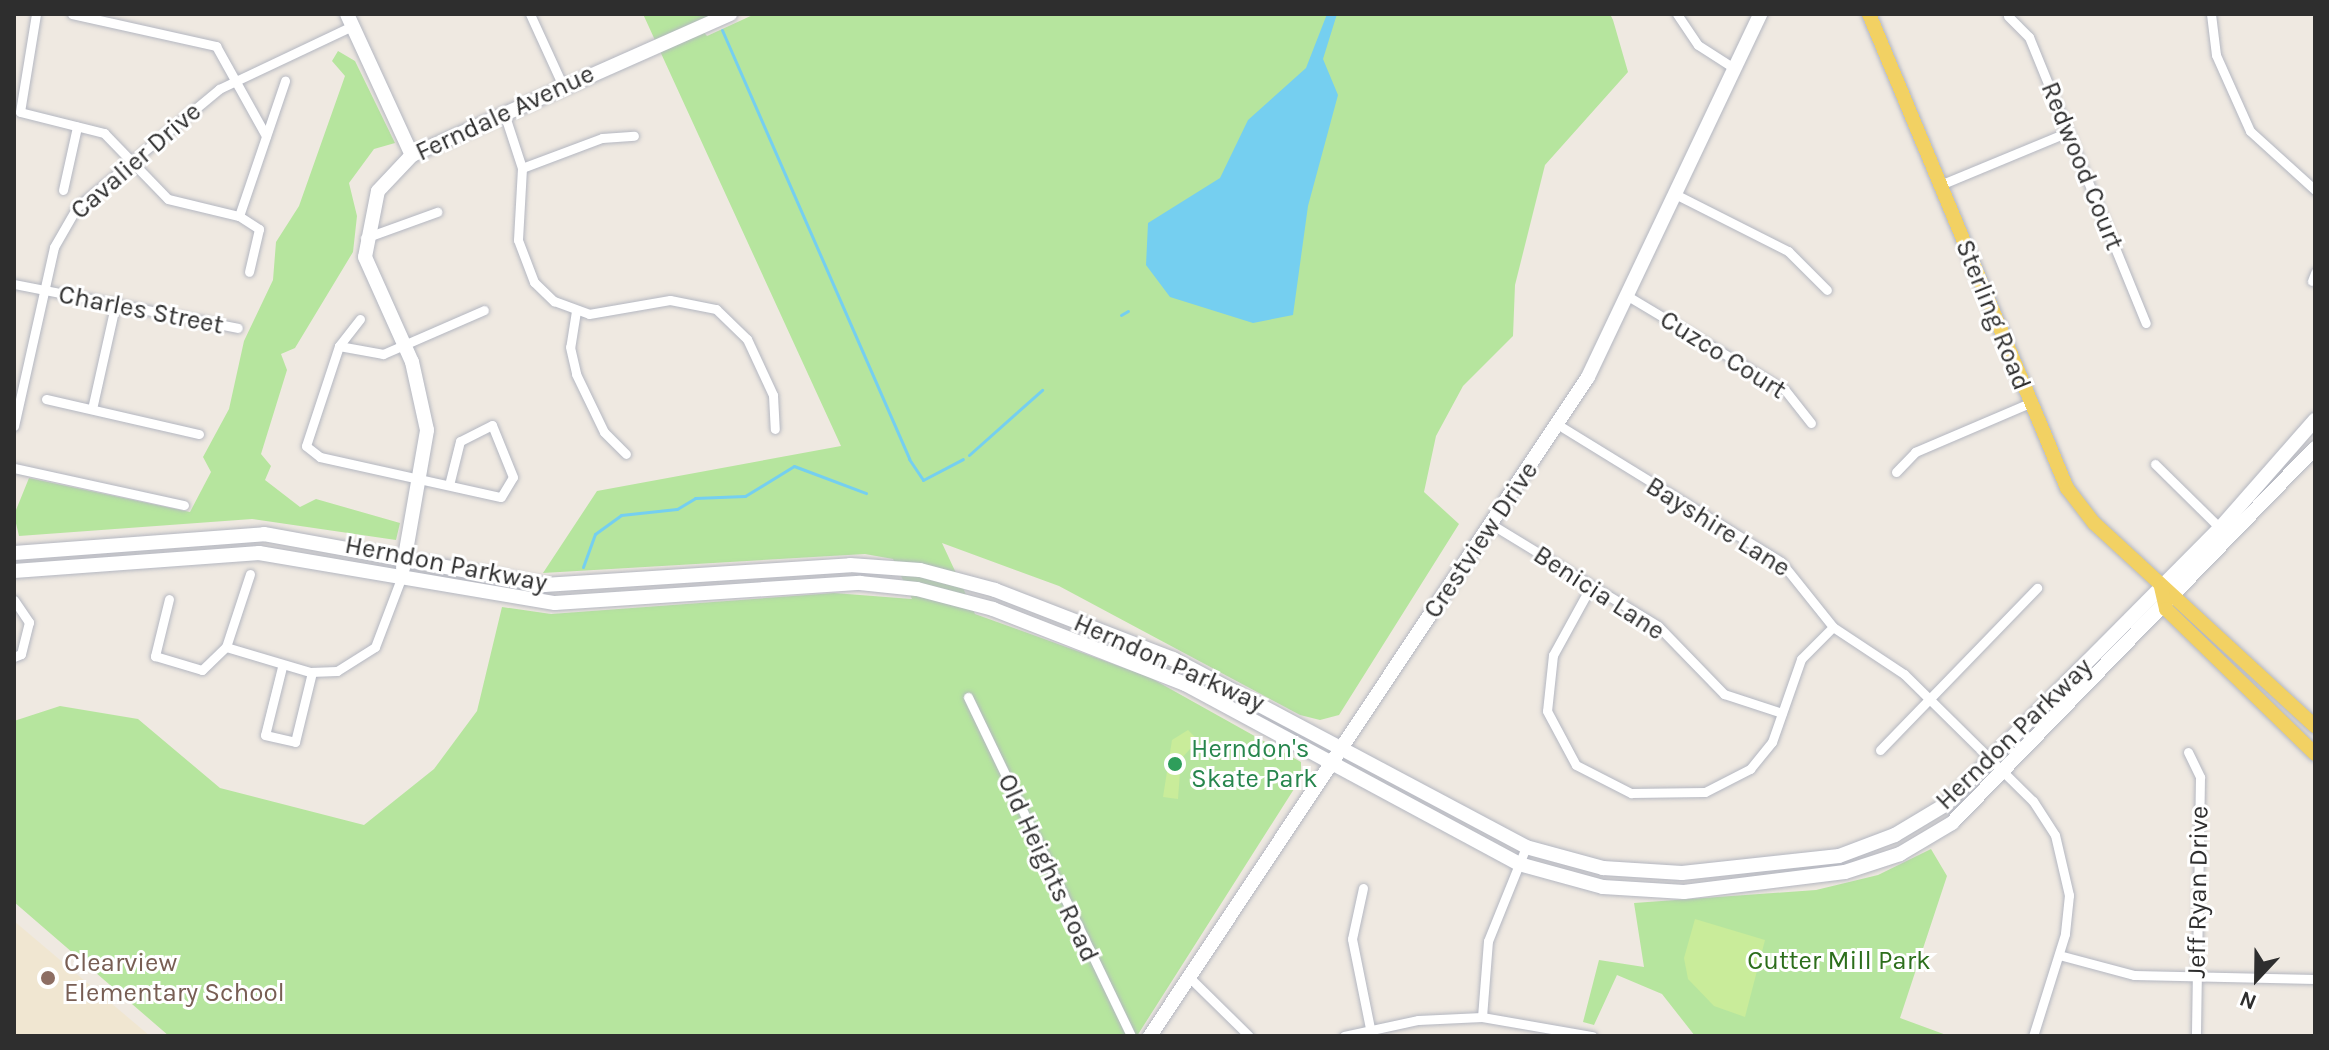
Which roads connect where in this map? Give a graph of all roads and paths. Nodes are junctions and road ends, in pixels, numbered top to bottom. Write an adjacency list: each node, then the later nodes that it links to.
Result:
1 (36, 14): 16 (street)
2 (72, 14): 12 (street)
3 (530, 14): 14 (street)
4 (730, 14): 14 (main road, Ferndale Avenue)
5 (1677, 14): 11 (street)
6 (1760, 14): 11 (main road, Crestview Drive)
7 (1869, 14): 23 (main road, Sterling Road)
8 (2211, 14): 25 (street)
9 (2008, 16): 17 (street, Redwood Court)
10 (349, 20): 12 (street, Cavalier Drive); 20 (main road)
11 (1734, 68): 26 (main road, Crestview Drive)
12 (236, 80): 18 (street); 21 (street, Cavalier Drive)
13 (285, 81): 18 (street)
14 (563, 86): 15 (main road, Ferndale Avenue)
15 (504, 113): 20 (main road, Ferndale Avenue); 22 (street)
16 (77, 127): 21 (street); 24 (street)
17 (2068, 132): 23 (street); 39 (street, Redwood Court)
18 (266, 136): 28 (street)
19 (634, 136): 22 (street)
20 (412, 155): 29 (main road, Ferndale Avenue)
21 (135, 161): 28 (street); 33 (street, Cavalier Drive)
22 (522, 168): 37 (street)
23 (1940, 185): 44 (main road, Sterling Road)
24 (63, 190)
25 (2315, 190)
26 (1675, 194): 32 (street); 34 (main road, Crestview Drive)
27 (437, 212): 29 (street)
28 (239, 216): 30 (street)
29 (365, 238): 42 (main road, Ferndale Avenue)
30 (249, 272)
31 (14, 284): 33 (street, Charles Street)
32 (1827, 290)
33 (45, 292): 35 (street, Charles Street); 49 (street, Cavalier Drive)
34 (1626, 295): 47 (street, Cuzco Court); 48 (main road, Crestview Drive)
35 (116, 302): 40 (street, Charles Street); 45 (street)
36 (484, 310): 42 (street)
37 (576, 311): 50 (street); 53 (street)
38 (360, 319): 41 (street)
39 (2146, 323)
40 (238, 328)
41 (339, 346): 42 (street); 57 (street)
42 (405, 347): 57 (main road, Ferndale Avenue)
43 (46, 399): 45 (street)
44 (2030, 403): 56 (street); 68 (main road, Sterling Road)
45 (92, 409): 51 (street)
46 (2315, 420): 61 (main road, Herndon Parkway)
47 (1811, 423)
48 (1557, 424): 60 (main road, Crestview Drive); 74 (street, Bayshire Lane)
49 (14, 426)
50 (775, 429)
51 (199, 434)
52 (2315, 448): 70 (main road, Herndon Parkway)
53 (626, 454)
54 (2155, 464): 61 (street)
55 (14, 468): 59 (street)
56 (1896, 472)
57 (423, 479): 58 (street); 63 (main road, Ferndale Avenue)
58 (449, 485): 58 (street)
59 (184, 505)
60 (1491, 524): 67 (street, Benicia Lane); 83 (main road, Crestview Drive)
61 (2220, 528): 68 (main road, Herndon Parkway)
62 (14, 553): 63 (main road, Herndon Parkway)
63 (404, 559): 66 (main road, Ferndale Avenue); 83 (main road, Herndon Parkway)
64 (14, 571): 66 (main road, Herndon Parkway)
65 (250, 574): 75 (street)
66 (402, 576): 78 (street, Ferndale Avenue); 88 (main road, Herndon Parkway)
67 (1591, 586): 81 (street, Benicia Lane); 81 (street)
68 (2161, 587): 70 (main road, Sterling Road); 73 (main road); 87 (main road, Herndon Parkway)
69 (2037, 588): 80 (street)
70 (2179, 596): 73 (main road, Herndon Parkway); 82 (main road, Sterling Road)
71 (169, 599): 75 (street)
72 (14, 600): 76 (street)
73 (2166, 609): 86 (main road); 89 (main road, Herndon Parkway)
74 (1833, 627): 80 (street, Bayshire Lane); 81 (street)
75 (226, 647): 77 (street, Ferndale Avenue)
76 (14, 657)
77 (282, 667): 78 (street, Ferndale Avenue); 78 (street)
78 (312, 672)
79 (968, 697): 99 (street, Old Heights Road)
80 (1930, 699): 84 (street); 87 (street, Bayshire Lane)
81 (1782, 713)
82 (2315, 726)
83 (1340, 748): 88 (main road, Crestview Drive); 90 (main road, Herndon Parkway)
84 (1880, 750)
85 (2188, 752): 94 (street, Jeff Ryan Drive)
86 (2315, 754)
87 (1993, 760): 89 (street, Bayshire Lane); 90 (main road, Herndon Parkway)
88 (1330, 763): 91 (main road, Herndon Parkway); 95 (main road, Crestview Drive)
89 (2006, 773): 91 (main road, Herndon Parkway); 93 (street, Bayshire Lane)
90 (1526, 847): 91 (street)
91 (1519, 864): 97 (street)
92 (1363, 888): 98 (street)
93 (2059, 955): 94 (street); 104 (street, Bayshire Lane)
94 (2197, 976): 96 (street); 105 (street, Jeff Ryan Drive)
95 (1189, 977): 100 (main road, Crestview Drive); 101 (street)
96 (2315, 979)
97 (1482, 1017): 98 (street); 103 (street)
98 (1370, 1028): 102 (street)
99 (1131, 1036)
100 (1150, 1036)
101 (1249, 1036)
102 (1344, 1036)
103 (1592, 1036)
104 (2033, 1036)
105 (2196, 1036)

